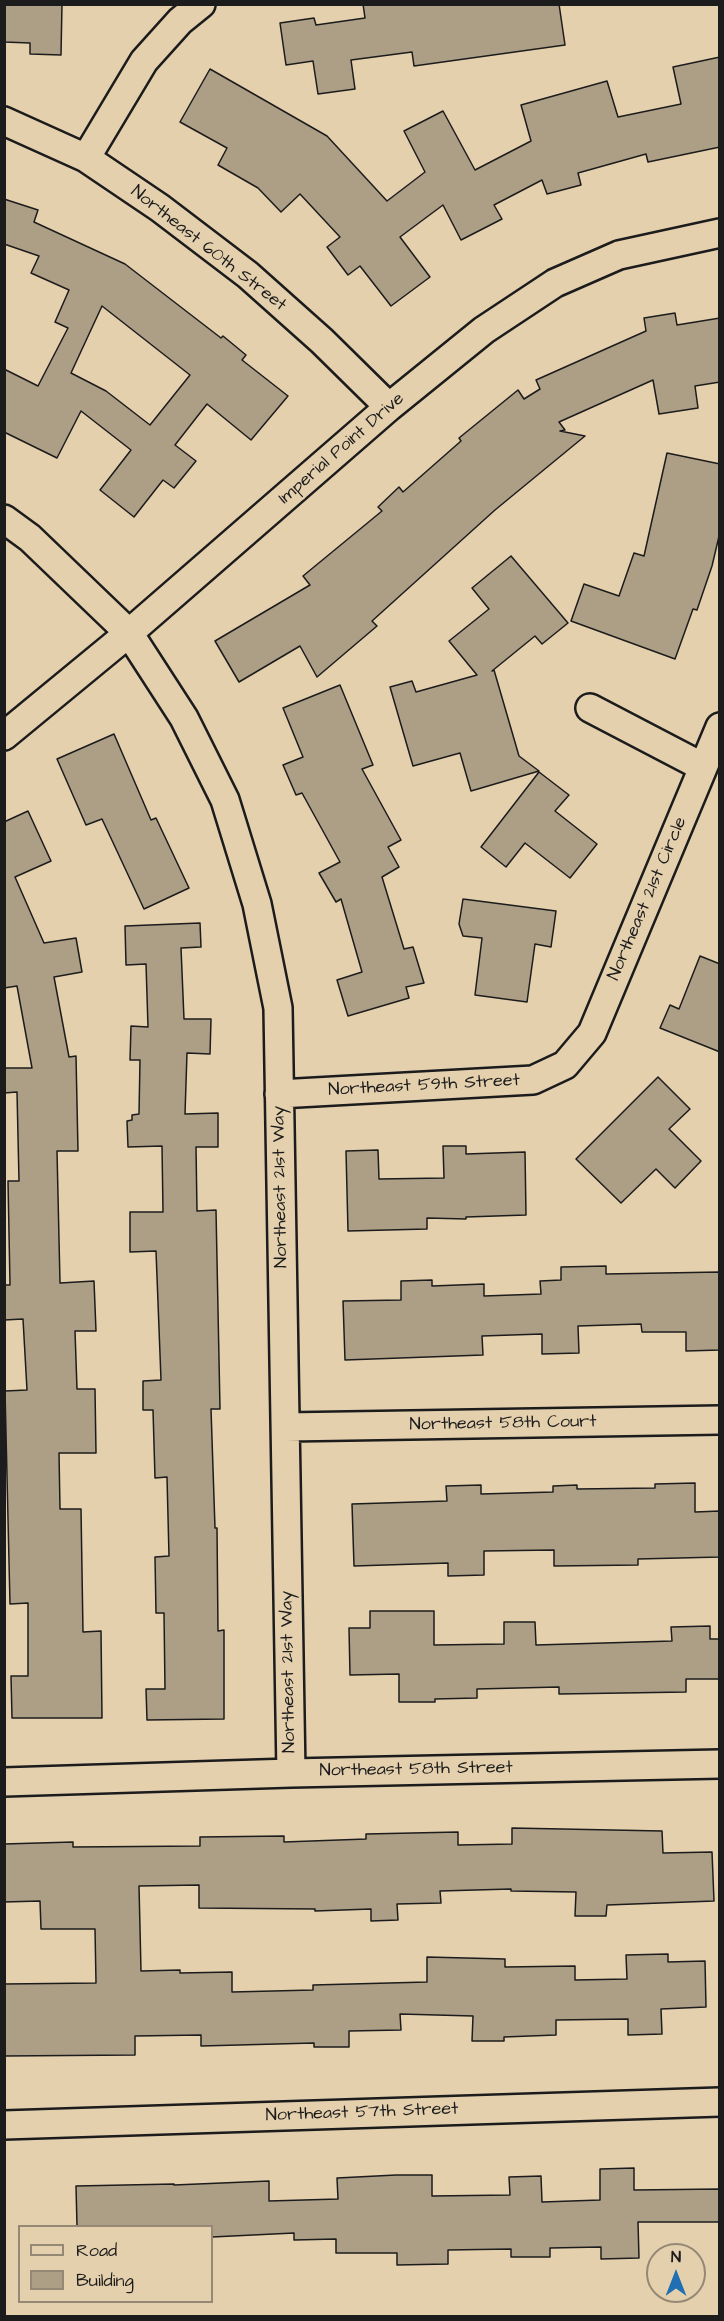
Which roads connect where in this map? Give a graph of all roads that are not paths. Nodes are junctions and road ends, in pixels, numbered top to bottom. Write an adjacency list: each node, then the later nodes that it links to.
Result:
1 (201, 4): 3 (street)
2 (4, 121): 3 (street, Northeast 60th Street)
3 (86, 158): 5 (street, Northeast 60th Street)
4 (720, 233): 5 (street, Imperial Point Drive)
5 (389, 407): 7 (street, Imperial Point Drive)
6 (4, 519): 7 (street, Northeast 21st Way)
7 (129, 633): 10 (street, Imperial Point Drive); 13 (street, Northeast 21st Way)
8 (590, 708): 11 (street)
9 (720, 727): 11 (street, Northeast 21st Circle)
10 (4, 736)
11 (703, 767): 12 (street, Northeast 21st Circle)
12 (565, 1065): 13 (street, Northeast 59th Street)
13 (279, 1094): 15 (street, Northeast 21st Way)
14 (720, 1420): 15 (street, Northeast 58th Court)
15 (286, 1427): 17 (street, Northeast 21st Way)
16 (720, 1764): 17 (street, Northeast 58th Street)
17 (291, 1773): 18 (street, Northeast 58th Street)
18 (4, 1782)
19 (720, 2102): 20 (street, Northeast 57th Street)
20 (4, 2124)

